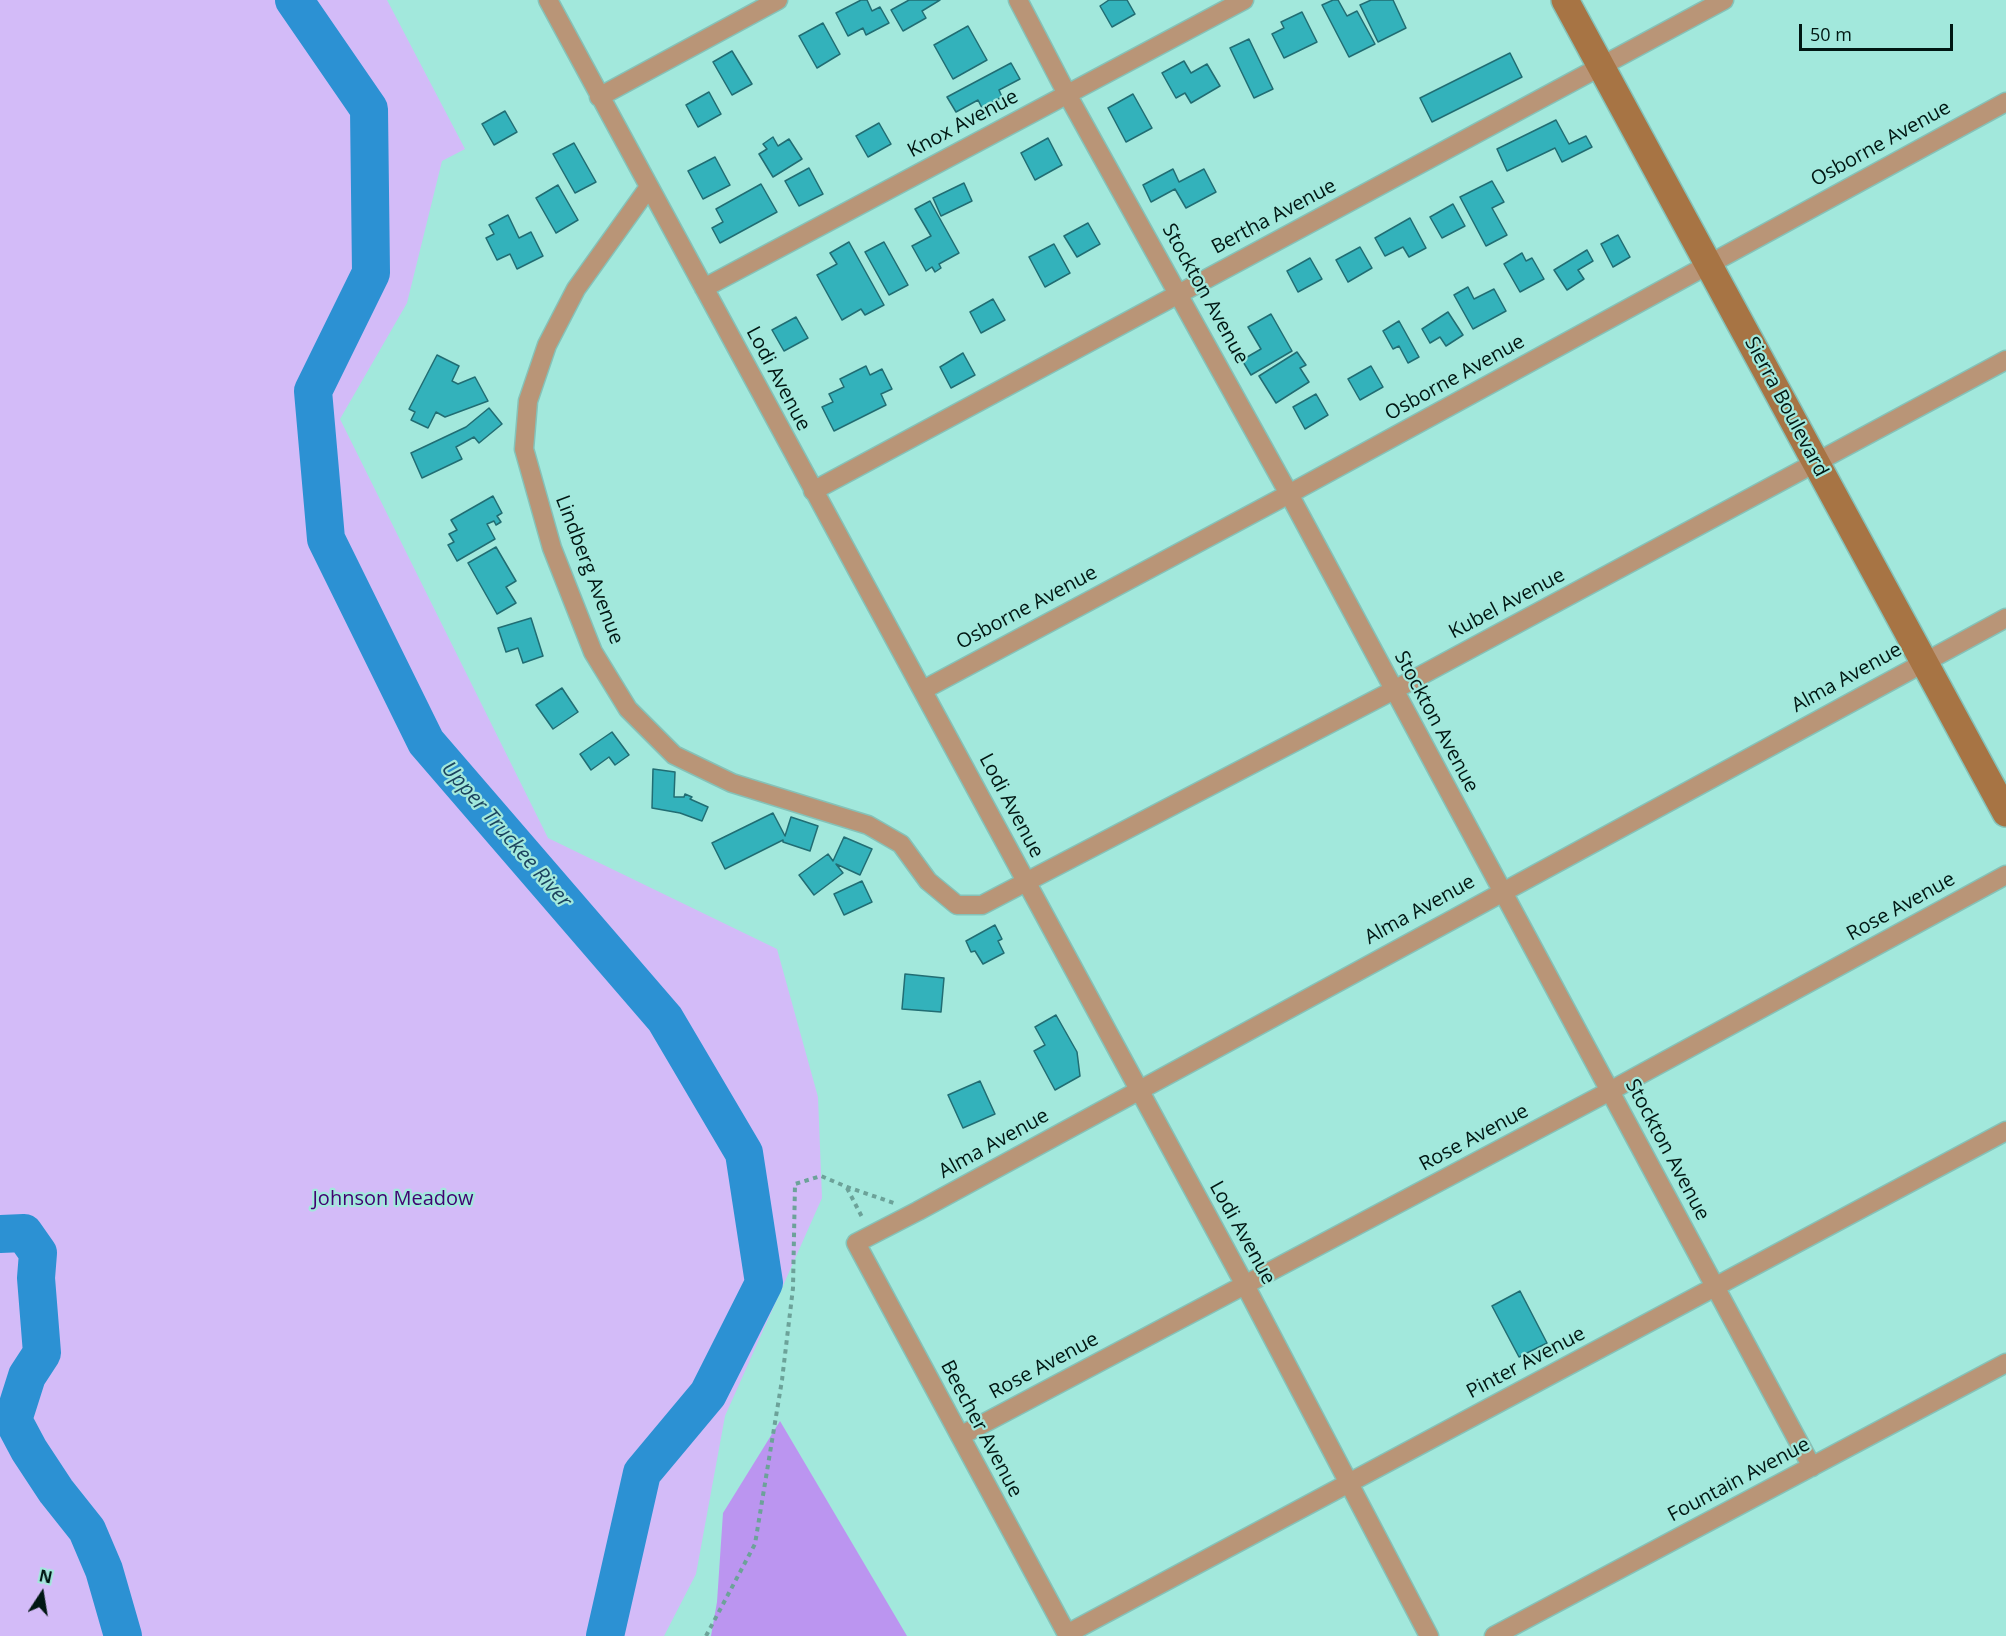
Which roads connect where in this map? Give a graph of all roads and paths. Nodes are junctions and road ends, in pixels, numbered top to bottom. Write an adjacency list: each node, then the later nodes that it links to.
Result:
1 (548, 0): 9 (street, Lodi Avenue)
2 (778, 0): 9 (street)
3 (1018, 0): 8 (street, Stockton Avenue)
4 (1244, 0): 8 (street, Knox Avenue)
5 (1565, 0): 7 (street, Sierra Boulevard)
6 (1724, 0): 7 (street, Bertha Avenue)
7 (1601, 67): 12 (street, Sierra Boulevard); 14 (street, Bertha Avenue)
8 (1068, 94): 13 (street, Knox Avenue); 14 (street, Stockton Avenue)
9 (599, 97): 11 (street, Lodi Avenue)
10 (2006, 102): 12 (street, Osborne Avenue)
11 (649, 187): 13 (street, Lodi Avenue); 25 (street, Lindberg Avenue)
12 (1708, 264): 16 (street, Sierra Boulevard); 18 (street, Osborne Avenue)
13 (704, 288): 17 (street, Lodi Avenue)
14 (1179, 293): 17 (street, Bertha Avenue); 18 (street, Stockton Avenue)
15 (2006, 360): 16 (street, Kubel Avenue)
16 (1816, 462): 20 (street, Sierra Boulevard); 22 (street, Kubel Avenue)
17 (813, 491): 21 (street, Lodi Avenue)
18 (1289, 494): 21 (street, Osborne Avenue); 22 (street, Stockton Avenue)
19 (2006, 618): 20 (street, Alma Avenue)
20 (1924, 661): 23 (street, Sierra Boulevard); 26 (street, Alma Avenue)
21 (923, 690): 25 (street, Lodi Avenue)
22 (1394, 690): 25 (street, Kubel Avenue); 26 (street, Stockton Avenue)
23 (2006, 813)
24 (2006, 875): 28 (street, Rose Avenue)
25 (1026, 882): 27 (street, Lodi Avenue)
26 (1502, 891): 27 (street, Alma Avenue); 28 (street, Stockton Avenue)
27 (1139, 1090): 31 (street, Alma Avenue); 33 (street, Lodi Avenue)
28 (1610, 1091): 33 (street, Rose Avenue); 34 (street, Stockton Avenue)
29 (2006, 1131): 34 (street, Pinter Avenue)
30 (847, 1188): 31 (path); 32 (path); 40 (path)
31 (918, 1211): 32 (street, Alma Avenue)
32 (863, 1239): 36 (street, Beecher Avenue)
33 (1245, 1285): 36 (street, Rose Avenue); 38 (street, Lodi Avenue)
34 (1715, 1287): 37 (street, Stockton Avenue); 38 (street, Pinter Avenue)
35 (2006, 1363): 37 (street, Fountain Avenue)
36 (960, 1436): 39 (street, Beecher Avenue)
37 (1812, 1467): 42 (street, Fountain Avenue)
38 (1349, 1484): 39 (street, Pinter Avenue); 41 (street, Lodi Avenue)
39 (1067, 1635)
40 (706, 1636)
41 (1429, 1636)
42 (1494, 1636)

